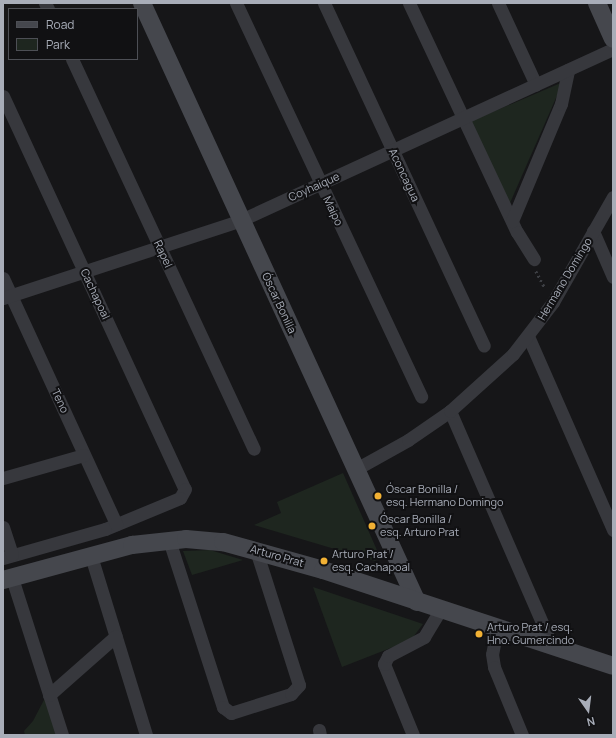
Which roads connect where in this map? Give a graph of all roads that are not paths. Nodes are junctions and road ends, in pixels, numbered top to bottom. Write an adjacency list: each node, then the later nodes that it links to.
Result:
1 (142, 3): 17 (street, Óscar Bonilla)
2 (236, 3): 15 (street, Maipo)
3 (324, 3): 14 (street, Aconcagua)
4 (409, 3): 13 (street)
5 (498, 3): 11 (street)
6 (597, 3): 7 (street)
7 (613, 39)
8 (613, 49): 10 (street, Coyhaique)
9 (72, 60): 20 (street, Rapel)
10 (568, 70): 11 (street, Coyhaique); 18 (street)
11 (536, 85): 13 (street, Coyhaique)
12 (3, 96): 22 (street, Cachapoal)
13 (462, 118): 14 (street, Coyhaique); 18 (street)
14 (393, 151): 15 (street, Coyhaique); 27 (street, Aconcagua)
15 (321, 184): 17 (street, Coyhaique); 28 (street, Maipo)
16 (613, 197): 19 (street, Hermano Domingo)
17 (241, 220): 20 (street, Coyhaique); 32 (street, Óscar Bonilla)
18 (512, 221): 21 (street)
19 (593, 231): 23 (street); 26 (street, Hermano Domingo)
20 (160, 247): 22 (street, Coyhaique); 30 (street, Rapel)
21 (534, 259)
22 (85, 272): 25 (street, Coyhaique); 34 (street, Cachapoal)
23 (613, 277)
24 (3, 278): 25 (street, Teno)
25 (7, 296): 31 (street, Teno)
26 (528, 336): 29 (street, Hermano Domingo); 36 (street)
27 (484, 346)
28 (420, 398)
29 (450, 411): 32 (street, Hermano Domingo); 46 (street)
30 (254, 449)
31 (84, 455): 33 (street); 34 (street, Teno)
32 (356, 469): 42 (street, Óscar Bonilla)
33 (3, 478)
34 (116, 524): 40 (street)
35 (3, 527): 40 (street)
36 (613, 530)
37 (169, 540): 38 (street, Arturo Prat); 38 (street); 39 (street, Arturo Prat)
38 (256, 550): 42 (street, Arturo Prat)
39 (91, 556): 41 (street, Arturo Prat); 45 (street)
40 (8, 557)
41 (7, 579): 48 (street)
42 (417, 602): 43 (street, Arturo Prat)
43 (440, 610): 44 (street, Arturo Prat); 51 (street)
44 (497, 629): 46 (street, Arturo Prat); 52 (street)
45 (116, 636): 48 (street); 50 (street)
46 (552, 646): 47 (street, Arturo Prat)
47 (613, 666)
48 (49, 695): 49 (street)
49 (62, 735)
50 (146, 735)
51 (413, 735)
52 (522, 735)

